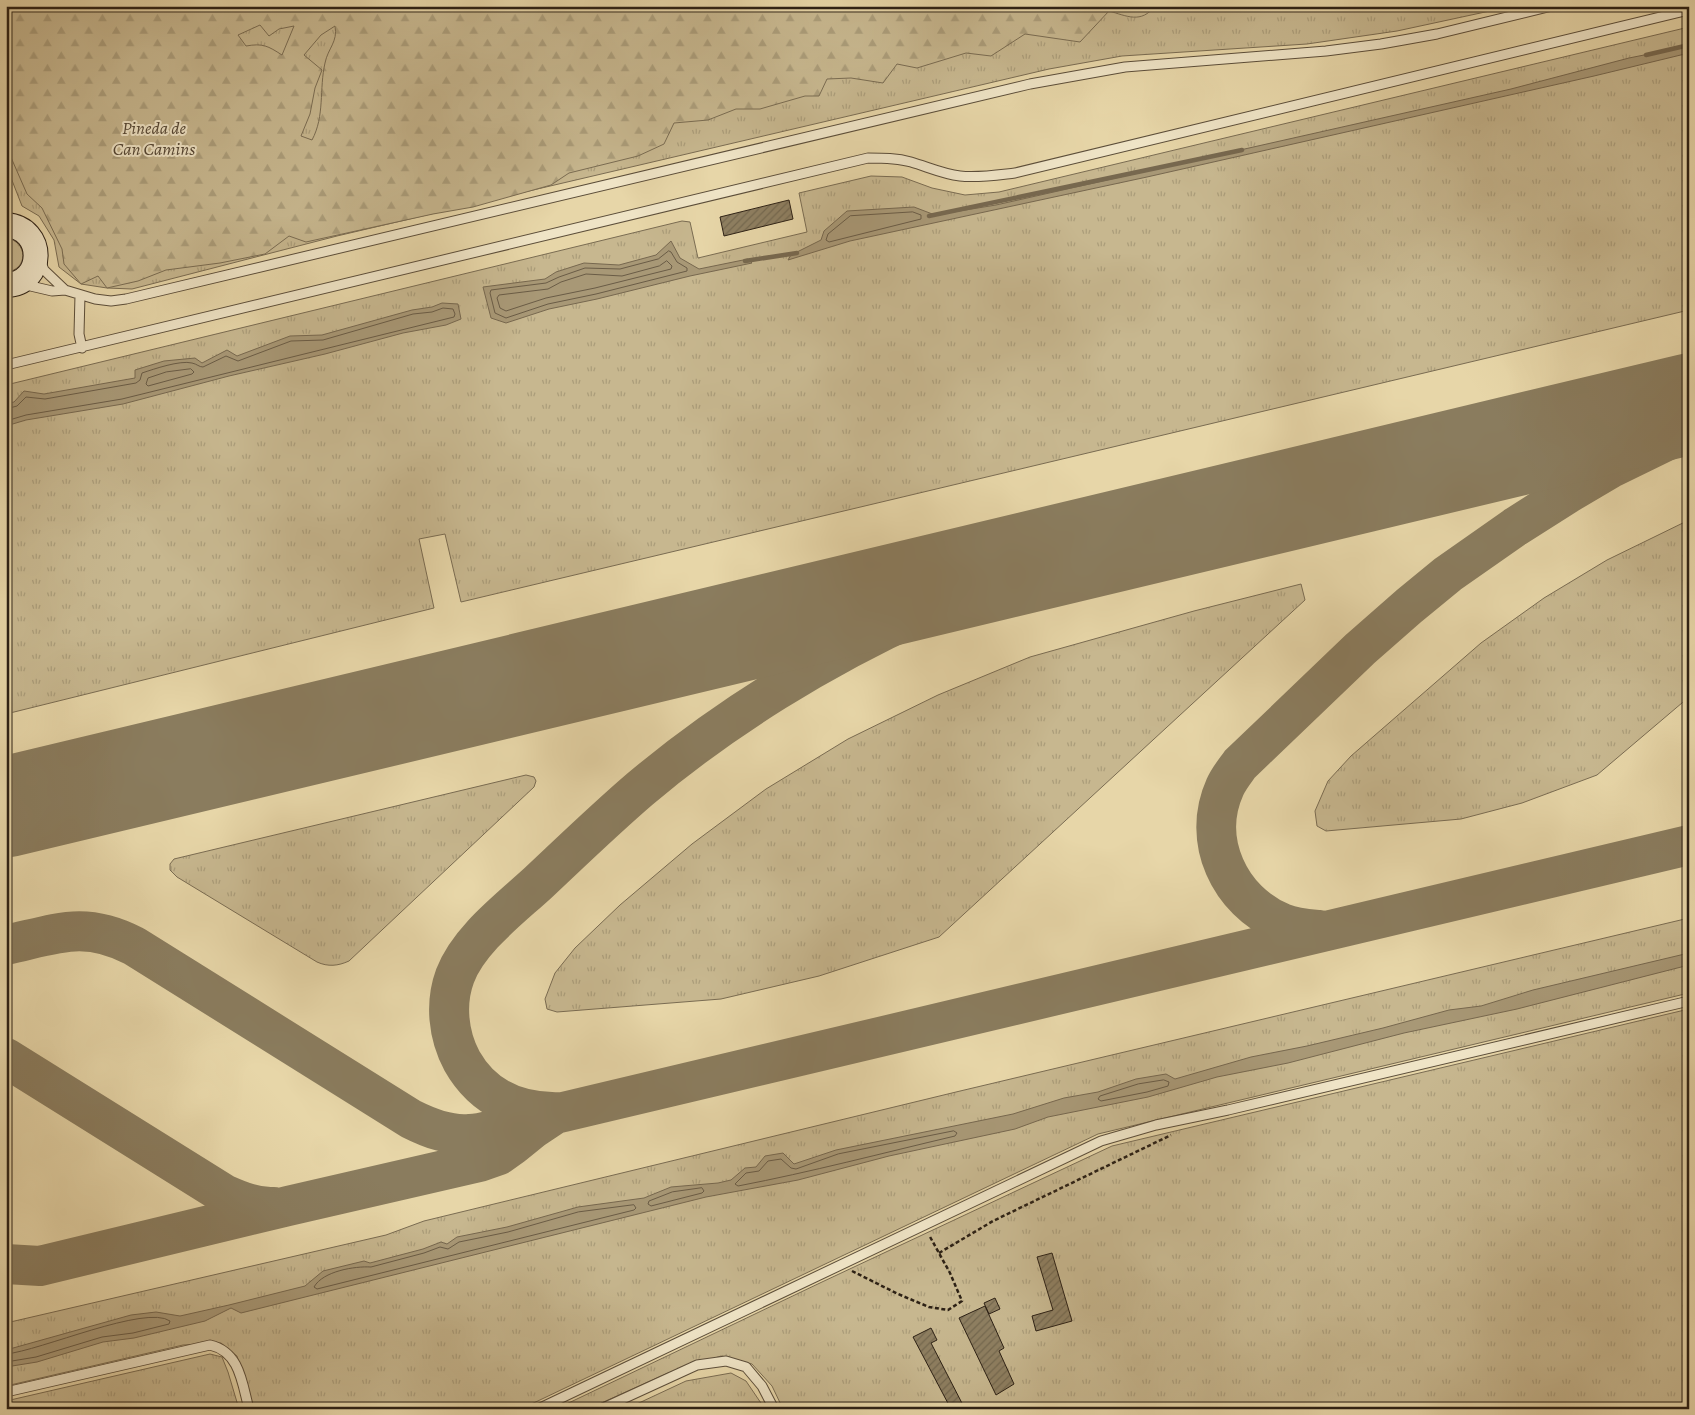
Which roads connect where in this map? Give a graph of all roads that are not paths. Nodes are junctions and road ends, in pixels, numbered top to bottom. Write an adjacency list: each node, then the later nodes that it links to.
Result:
1 (1552, 6): 7 (lane)
2 (1689, 10): 8 (lane)
3 (10, 222): 4 (street)
4 (36, 253): 5 (street); 6 (lane)
5 (11, 284): 6 (lane)
6 (65, 290): 7 (lane)
7 (80, 295): 8 (lane)
8 (82, 348): 9 (lane)
9 (6, 366)
10 (1689, 1001): 13 (lane)
11 (6, 1392): 12 (lane)
12 (249, 1409)
13 (538, 1409)
14 (600, 1409): 15 (lane)
15 (774, 1409)

